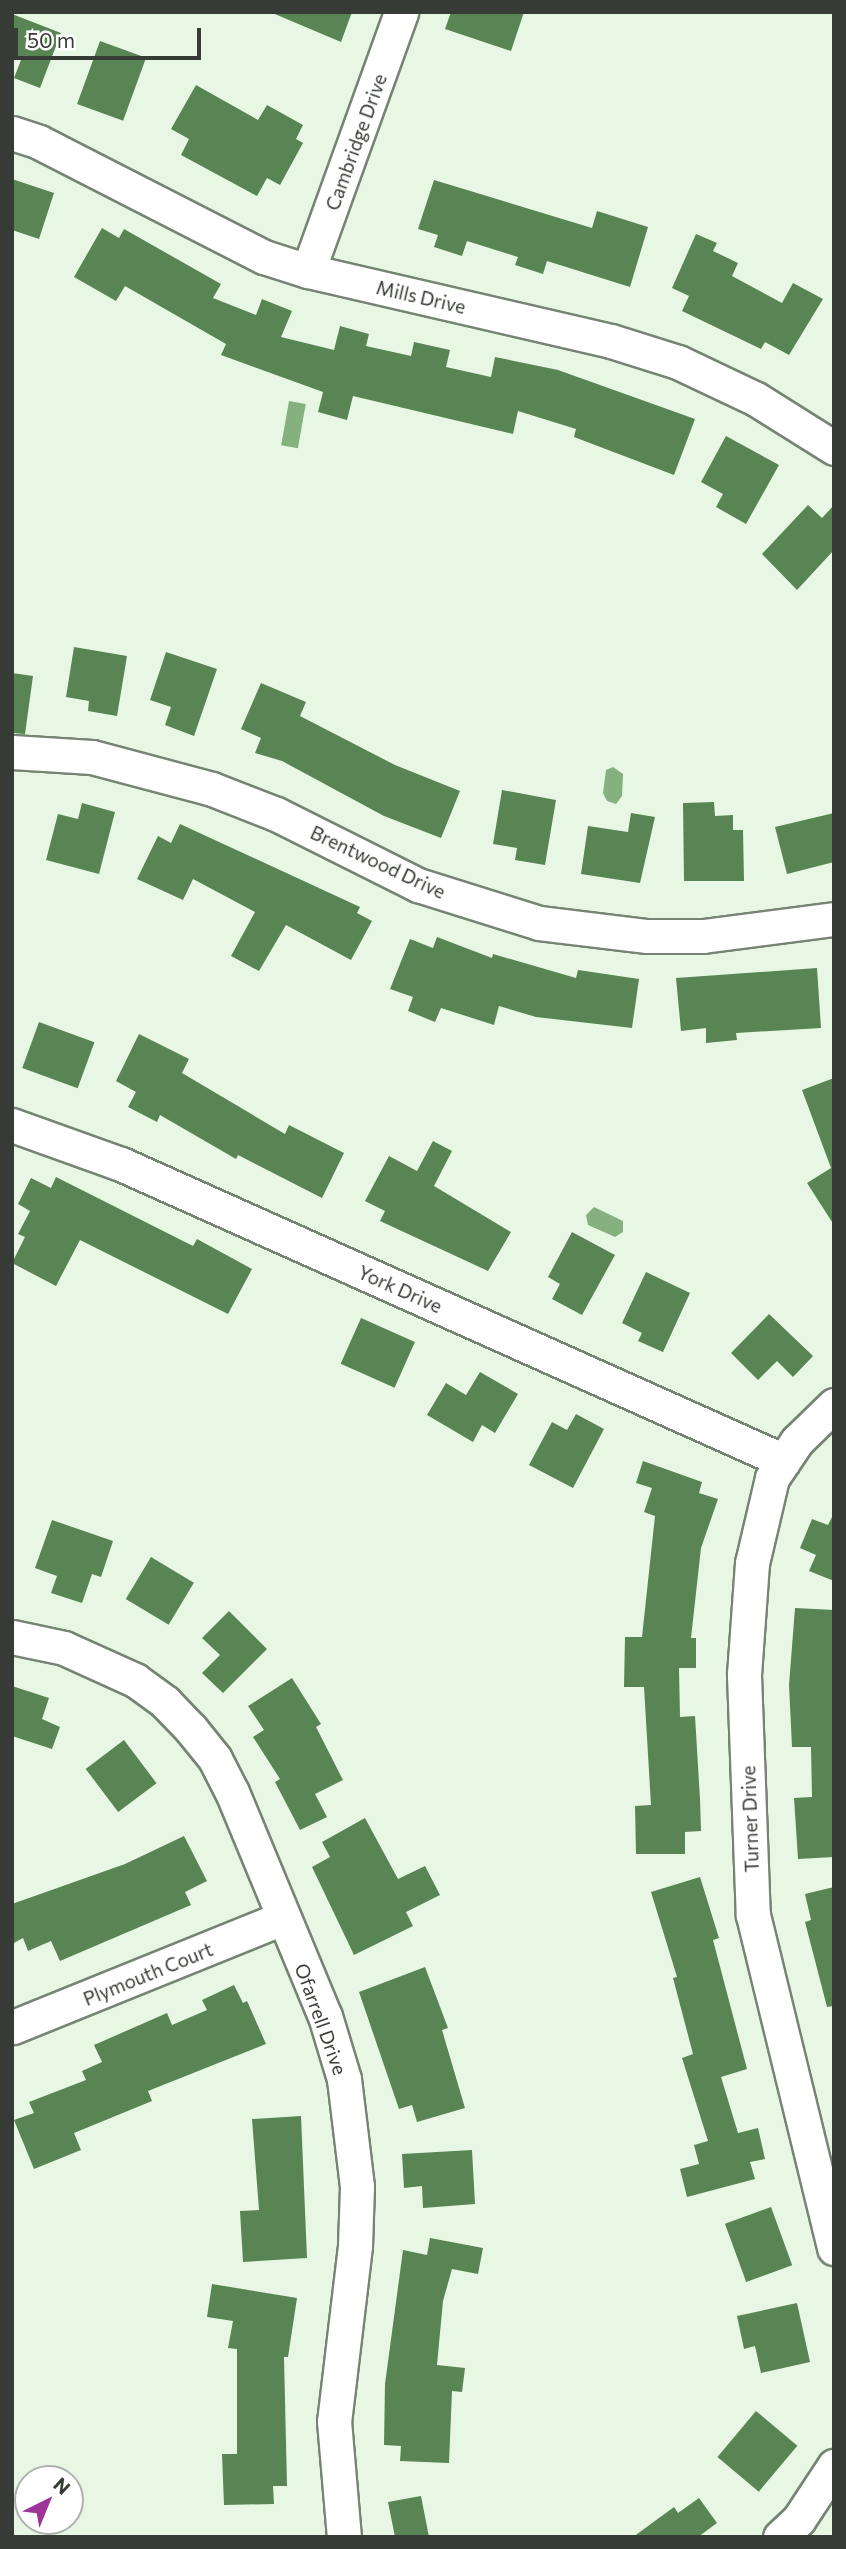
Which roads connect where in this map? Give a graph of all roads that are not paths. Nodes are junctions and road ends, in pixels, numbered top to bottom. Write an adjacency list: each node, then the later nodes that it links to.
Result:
1 (401, 12): 3 (street, Cambridge Drive)
2 (12, 133): 3 (street, Mills Drive)
3 (308, 271): 4 (street, Mills Drive)
4 (834, 448)
5 (12, 752): 6 (street, Brentwood Drive)
6 (834, 919)
7 (12, 1125): 9 (street, York Drive)
8 (834, 1405): 9 (street, Turner Drive)
9 (784, 1461): 13 (street, Turner Drive)
10 (12, 1637): 11 (street, Ofarrell Drive)
11 (283, 1918): 12 (street, Plymouth Court); 15 (street, Ofarrell Drive)
12 (13, 2027)
13 (834, 2248)
14 (834, 2466): 16 (street)
15 (344, 2537)
16 (780, 2537)

